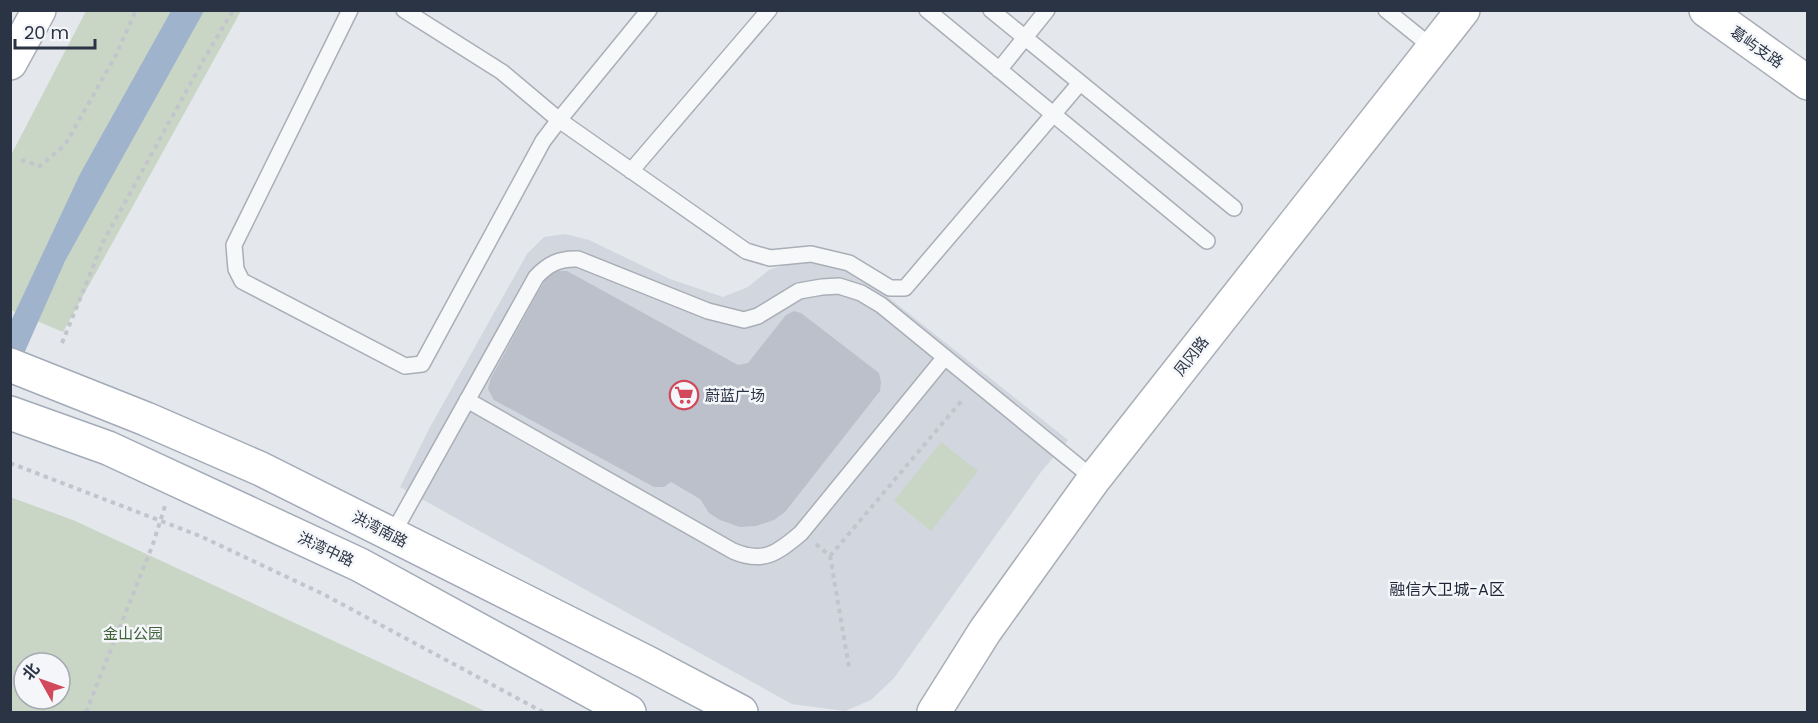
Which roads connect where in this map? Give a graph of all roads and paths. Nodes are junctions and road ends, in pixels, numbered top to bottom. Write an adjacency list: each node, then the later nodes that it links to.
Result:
1 (39, 10): 16 (main road)
2 (136, 10): 22 (path)
3 (233, 10): 26 (path)
4 (350, 10): 21 (lane)
5 (404, 10): 21 (lane)
6 (649, 10): 21 (lane)
7 (769, 10): 23 (lane)
8 (927, 10): 17 (lane)
9 (991, 10): 14 (lane)
10 (1047, 10): 14 (lane)
11 (1386, 10): 15 (lane)
12 (1463, 10): 15 (main road, 凤冈路)
13 (1706, 10): 18 (main road, 葛屿支路)
14 (1025, 38): 17 (lane); 19 (lane)
15 (1433, 48): 34 (main road, 凤冈路)
16 (10, 63)
17 (999, 70): 20 (lane)
18 (1808, 82)
19 (1080, 83): 20 (lane); 24 (lane)
20 (1053, 114): 23 (lane); 25 (lane)
21 (559, 120): 23 (lane)
22 (21, 160)
23 (631, 171)
24 (1234, 208)
25 (1207, 241)
26 (62, 343)
27 (945, 357): 29 (lane); 30 (lane); 36 (lane)
28 (10, 365): 37 (main road, 洪湾南路)
29 (977, 383): 34 (lane); 38 (path)
30 (467, 400): 36 (lane); 37 (lane)
31 (10, 413): 33 (main road, 洪湾中路)
32 (10, 463): 35 (path)
33 (174, 479): 35 (path); 42 (main road, 洪湾中路)
34 (1094, 479): 44 (main road, 凤冈路)
35 (159, 520): 40 (path); 41 (path)
36 (801, 533): 38 (path)
37 (392, 535): 43 (main road, 洪湾南路)
38 (831, 556): 39 (path)
39 (849, 667)
40 (86, 712)
41 (543, 712)
42 (629, 712)
43 (741, 712)
44 (934, 712)

